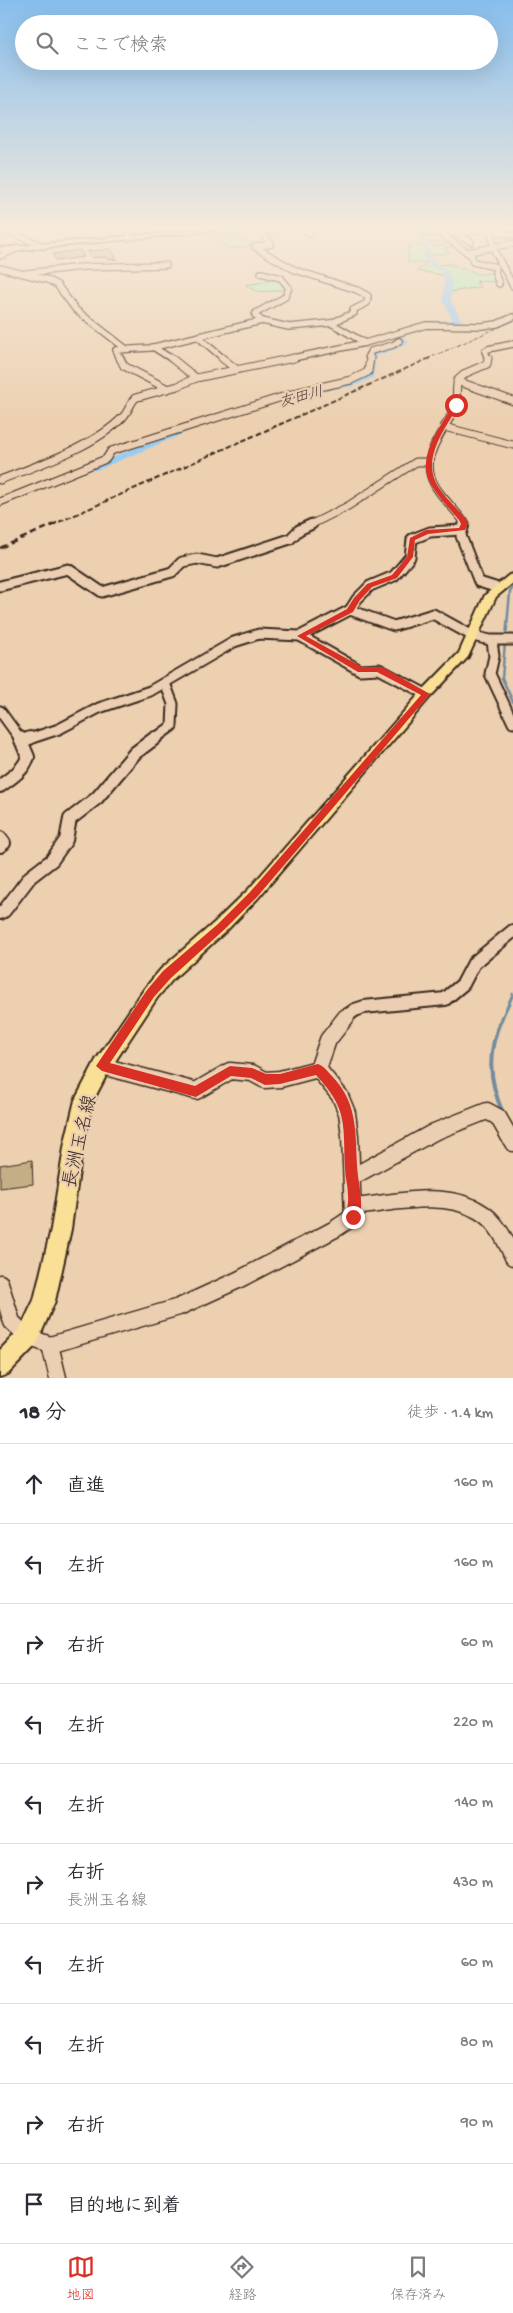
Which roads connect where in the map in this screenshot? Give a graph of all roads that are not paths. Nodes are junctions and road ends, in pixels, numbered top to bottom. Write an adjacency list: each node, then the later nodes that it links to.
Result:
1 (64, 294): 12 (street)
2 (286, 294): 5 (street)
3 (365, 294): 6 (street)
4 (513, 317): 8 (street)
5 (262, 320): 6 (street); 7 (street)
6 (331, 323): 9 (street)
7 (198, 337): 11 (street); 13 (street)
8 (395, 337): 9 (street); 22 (street)
9 (365, 342): 13 (street)
10 (513, 344): 15 (street)
11 (153, 347): 12 (street); 14 (street)
12 (125, 348): 16 (street)
13 (236, 369): 14 (street)
14 (196, 378): 16 (street)
15 (457, 381): 17 (street); 18 (street)
16 (168, 389): 21 (street)
17 (513, 401)
18 (444, 427): 19 (street); 20 (street)
19 (513, 445)
20 (428, 462): 23 (street); 25 (street)
21 (0, 480)
22 (0, 502)
23 (461, 530): 24 (street); 26 (street)
24 (508, 584): 28 (main road, 長洲玉名線)
25 (0, 586)
26 (350, 610): 27 (street); 28 (street)
27 (300, 636): 31 (street); 32 (street)
28 (472, 637): 30 (street); 32 (main road, 長洲玉名線)
29 (508, 640): 30 (street)
30 (492, 641): 34 (street)
31 (165, 683): 35 (street); 39 (street)
32 (426, 694): 41 (main road, 長洲玉名線)
33 (0, 711): 35 (street)
34 (513, 722)
35 (22, 741): 36 (street)
36 (0, 786)
37 (0, 838): 38 (street)
38 (0, 846)
39 (0, 913)
40 (513, 931): 42 (street)
41 (102, 1066): 42 (street); 48 (main road, 長洲玉名線)
42 (318, 1069): 44 (street)
43 (510, 1134): 44 (street)
44 (352, 1177): 45 (street)
45 (354, 1207): 46 (street); 49 (street)
46 (513, 1257)
47 (0, 1283): 48 (street)
48 (28, 1337): 49 (street); 50 (main road, 長洲玉名線)
49 (50, 1345): 51 (street)
50 (0, 1366)
51 (58, 1378)

